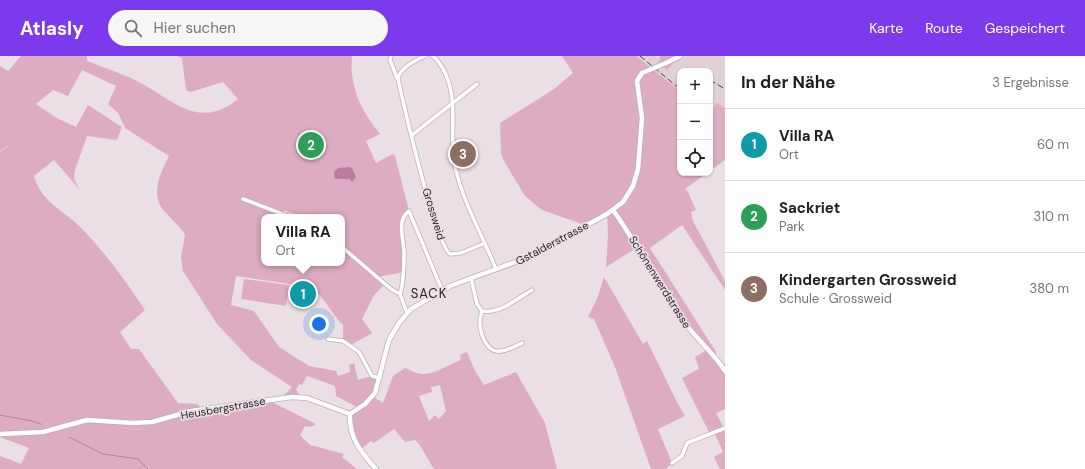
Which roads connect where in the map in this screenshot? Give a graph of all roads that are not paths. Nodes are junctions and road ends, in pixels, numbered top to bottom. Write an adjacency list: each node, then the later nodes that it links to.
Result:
1 (391, 56): 5 (street, Grossweid)
2 (425, 56): 5 (street)
3 (680, 56): 10 (street, Gstalderstrasse, bridge)
4 (434, 57): 7 (street)
5 (398, 79): 8 (street, Grossweid)
6 (477, 84): 7 (street)
7 (454, 102): 8 (street); 12 (street)
8 (412, 135): 12 (street, Grossweid)
9 (243, 199): 11 (street)
10 (613, 210): 14 (street, Gstalderstrasse); 23 (street, Schönenwerdstrasse)
11 (282, 214)
12 (485, 243): 14 (street)
13 (345, 250): 18 (street)
14 (496, 269): 15 (street, Gstalderstrasse)
15 (471, 278): 16 (street, Gstalderstrasse); 19 (street)
16 (442, 290): 18 (street); 20 (street, Gstalderstrasse)
17 (532, 290): 19 (street)
18 (400, 294): 20 (street)
19 (482, 311): 22 (street)
20 (407, 313): 24 (street, Gstalderstrasse)
21 (328, 339): 24 (street)
22 (522, 343)
23 (725, 371)
24 (380, 378): 25 (street, Gstalderstrasse)
25 (350, 414): 27 (street, Heusbergstrasse); 29 (street)
26 (725, 428): 28 (street)
27 (0, 434)
28 (672, 463)
29 (376, 469)

